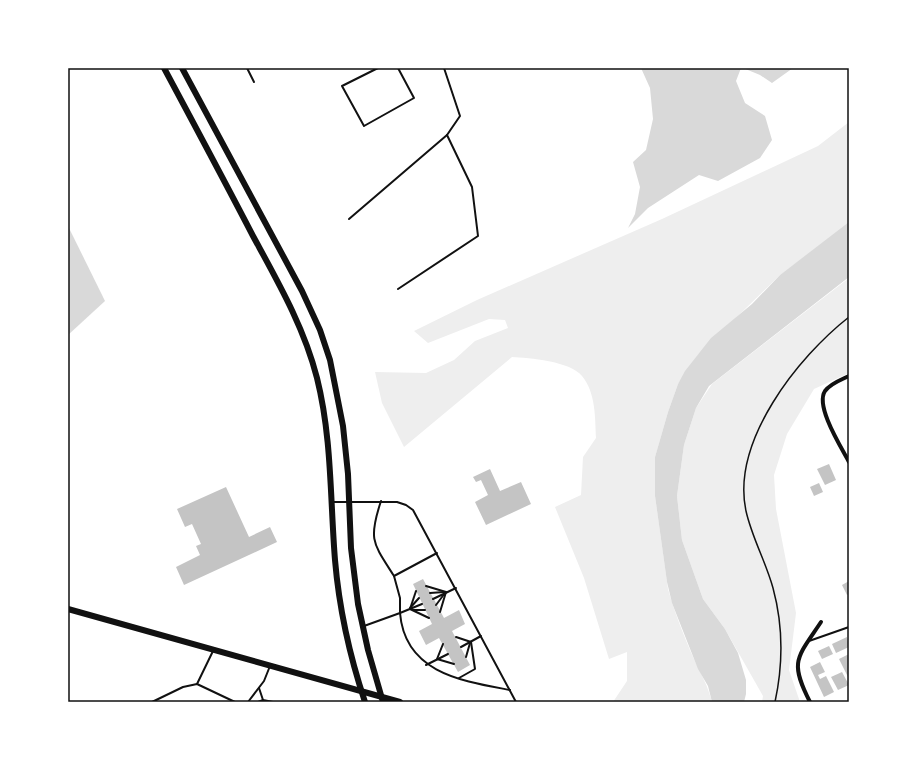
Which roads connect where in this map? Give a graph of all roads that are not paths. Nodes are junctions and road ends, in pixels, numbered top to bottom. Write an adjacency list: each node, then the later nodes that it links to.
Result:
1 (164, 68): 14 (main road)
2 (182, 68): 15 (main road)
3 (247, 68): 7 (lane)
4 (378, 68): 5 (lane)
5 (398, 68)
6 (444, 68): 8 (lane)
7 (254, 82)
8 (447, 135): 9 (lane); 10 (lane)
9 (349, 219)
10 (398, 289)
11 (849, 376): 12 (street)
12 (849, 462)
13 (381, 501): 15 (lane); 16 (lane); 17 (lane)
14 (332, 502): 15 (lane); 52 (main road)
15 (349, 502): 34 (main road)
16 (437, 553): 17 (lane); 19 (lane)
17 (394, 576): 31 (lane)
18 (426, 586): 21 (lane)
19 (456, 588): 21 (lane); 36 (lane)
20 (416, 591): 28 (lane)
21 (446, 592): 22 (lane); 24 (lane); 26 (lane); 30 (lane)
22 (430, 593)
23 (420, 598): 28 (lane)
24 (433, 599)
25 (422, 604): 28 (lane)
26 (436, 605)
27 (68, 609): 42 (main road)
28 (410, 609): 29 (lane); 31 (lane); 32 (lane)
29 (425, 610)
30 (440, 612)
31 (400, 613): 34 (lane); 48 (lane)
32 (429, 618)
33 (821, 622): 39 (street)
34 (362, 627): 54 (main road)
35 (849, 627): 39 (lane)
36 (481, 636): 38 (lane); 53 (lane)
37 (456, 637): 38 (lane)
38 (471, 642): 41 (lane); 44 (lane); 49 (lane)
39 (808, 642): 64 (street)
40 (443, 644): 45 (lane)
41 (461, 647)
42 (214, 649): 47 (main road); 50 (lane)
43 (448, 654): 45 (lane)
44 (466, 657)
45 (437, 659): 46 (lane); 48 (lane)
46 (454, 664)
47 (270, 665): 51 (lane); 52 (main road)
48 (426, 665): 49 (lane)
49 (459, 678): 53 (lane)
50 (197, 684): 56 (lane); 57 (lane)
51 (259, 688): 55 (lane); 58 (lane)
52 (361, 690): 54 (main road); 61 (main road)
53 (510, 690): 63 (lane)
54 (382, 699): 62 (main road)
55 (263, 700): 59 (lane); 60 (lane)
56 (152, 702)
57 (235, 702)
58 (248, 702)
59 (258, 702)
60 (273, 702)
61 (365, 702)
62 (400, 702)
63 (516, 702)
64 (810, 702)

